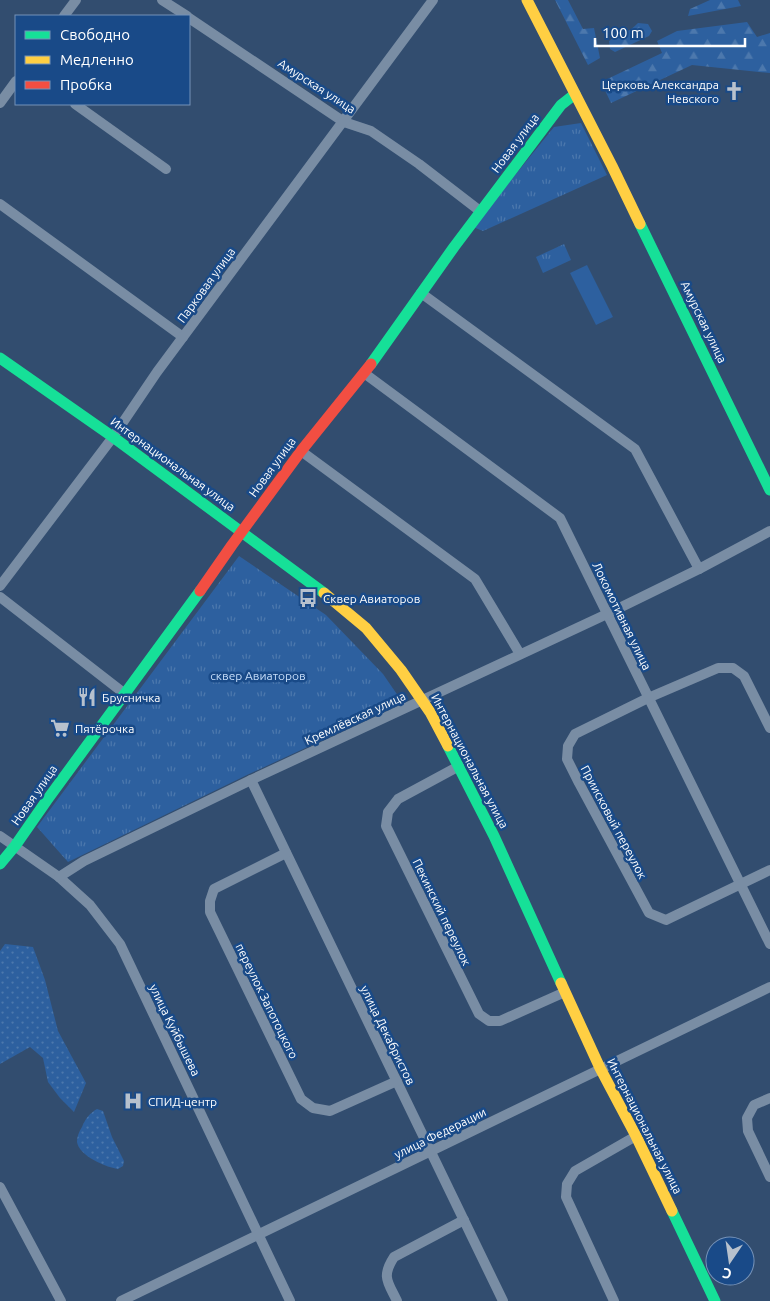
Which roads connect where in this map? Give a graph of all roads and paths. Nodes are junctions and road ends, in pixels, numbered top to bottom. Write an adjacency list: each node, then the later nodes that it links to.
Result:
1 (76, 0): 5 (street)
2 (162, 0): 6 (street, Амурская улица)
3 (433, 0): 12 (street, Парковая улица)
4 (527, 0): 9 (street, Амурская улица)
5 (65, 15)
6 (185, 15)
7 (190, 18): 12 (street, Амурская улица)
8 (15, 82): 10 (street)
9 (575, 94): 15 (street, Новая улица); 22 (street, Амурская улица)
10 (0, 103)
11 (76, 105): 13 (street)
12 (344, 122): 15 (street, Амурская улица); 17 (street, Парковая улица)
13 (166, 169)
14 (0, 204): 17 (street)
15 (480, 212): 16 (street, Новая улица)
16 (421, 292): 19 (street, Новая улица); 25 (street)
17 (183, 337): 20 (street, Парковая улица)
18 (0, 358): 20 (street, Интернациональная улица)
19 (364, 373): 21 (street, Новая улица); 28 (street, Локомотивная улица)
20 (113, 437): 24 (street, Интернациональная улица); 26 (street, Парковая улица)
21 (301, 451): 24 (street, Новая улица); 29 (street)
22 (770, 490)
23 (770, 531): 25 (street, Кремлёвская улица)
24 (242, 532): 30 (street, Новая улица); 32 (street, Интернациональная улица)
25 (698, 570): 28 (street, Кремлёвская улица)
26 (0, 586)
27 (0, 596): 30 (street)
28 (607, 614): 29 (street, Кремлёвская улица); 31 (street, Локомотивная улица)
29 (520, 654): 32 (street, Кремлёвская улица)
30 (126, 694): 37 (street, Новая улица)
31 (648, 698): 33 (street, Приисковый переулок); 42 (street, Локомотивная улица); 42 (street, Приисковый переулок)
32 (423, 700): 34 (street, Интернациональная улица); 35 (street, Кремлёвская улица)
33 (770, 728)
34 (459, 766): 45 (street, Интернациональная улица); 45 (street, Пекинский переулок)
35 (251, 780): 38 (street, улица Декабристов); 41 (street, Кремлёвская улица)
36 (0, 836): 37 (street, улица Куйбышева)
37 (15, 846): 39 (street, Новая улица); 41 (street, улица Куйбышева)
38 (286, 853): 47 (street, улица Декабристов); 47 (street, переулок Запотоцкого)
39 (0, 864)
40 (770, 870): 42 (street, Приисковый переулок)
41 (59, 877): 54 (street, улица Куйбышева)
42 (740, 884): 43 (street, Локомотивная улица)
43 (770, 944)
44 (770, 987): 46 (street, улица Федерации)
45 (565, 992): 46 (street, Интернациональная улица)
46 (600, 1068): 49 (street, Интернациональная улица); 50 (street, улица Федерации)
47 (397, 1081): 50 (street, улица Декабристов)
48 (770, 1098): 51 (street)
49 (636, 1136): 60 (street); 61 (street, Интернациональная улица)
50 (431, 1152): 53 (street, улица Декабристов); 54 (street, улица Федерации)
51 (770, 1177)
52 (0, 1186): 55 (street)
53 (464, 1220): 58 (street); 59 (street, улица Декабристов)
54 (260, 1235): 56 (street, улица Федерации); 57 (street, улица Куйбышева)
55 (61, 1301)
56 (121, 1301)
57 (290, 1301)
58 (397, 1301)
59 (503, 1301)
60 (614, 1301)
61 (715, 1301)

